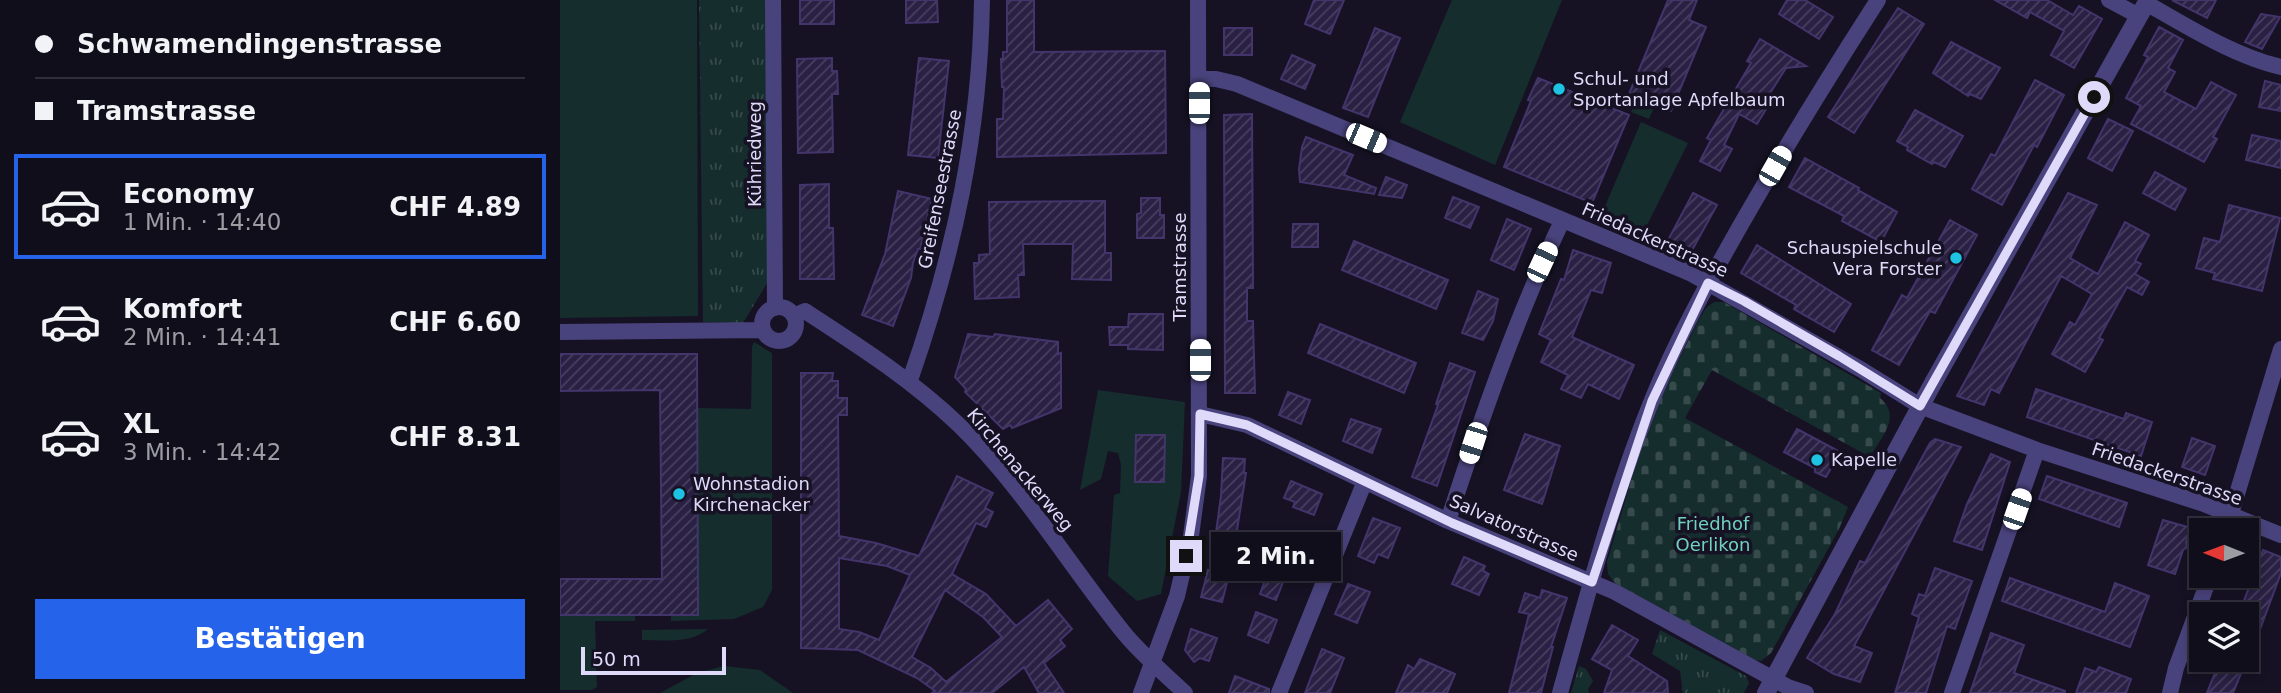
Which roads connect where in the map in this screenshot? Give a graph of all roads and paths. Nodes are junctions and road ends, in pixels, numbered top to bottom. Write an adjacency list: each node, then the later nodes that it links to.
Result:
1 (773, 0): 11 (street, Kühriedweg)
2 (982, 0): 16 (street, Greifenseestrasse)
3 (1198, 0): 8 (street, Tramstrasse)
4 (1878, 0): 10 (street)
5 (2109, 0): 6 (street)
6 (2144, 6): 7 (street); 17 (street)
7 (2281, 67)
8 (1199, 79): 9 (street, Friedackerstrasse); 18 (street, Tramstrasse)
9 (1562, 220): 10 (street, Friedackerstrasse); 23 (street)
10 (1708, 283): 17 (street, Friedackerstrasse); 26 (street)
11 (775, 308): 12 (street, Kirchenackerweg); 13 (street)
12 (794, 316): 13 (street); 16 (street, Kirchenackerweg)
13 (763, 330): 14 (street)
14 (560, 332)
15 (2281, 349): 22 (street)
16 (909, 380): 28 (street, Kirchenackerweg)
17 (1920, 406): 19 (street, Friedackerstrasse); 29 (street)
18 (1200, 414): 20 (street, Salvatorstrasse); 28 (street, Tramstrasse)
19 (2037, 450): 21 (street, Friedackerstrasse); 35 (street)
20 (1365, 481): 23 (street, Salvatorstrasse); 32 (street)
21 (2222, 518)
22 (2230, 518)
23 (1448, 521): 26 (street, Salvatorstrasse)
24 (2259, 530): 25 (street, Friedackerstrasse)
25 (2281, 535)
26 (1592, 582): 29 (street, Salvatorstrasse); 33 (street)
27 (2206, 588): 36 (street)
28 (1152, 663): 30 (street, Tramstrasse); 31 (street, Kirchenackerweg)
29 (1770, 686): 34 (street, Salvatorstrasse)
30 (1141, 693)
31 (1185, 693)
32 (1279, 693)
33 (1560, 693)
34 (1806, 693)
35 (1952, 693)
36 (2170, 693)

